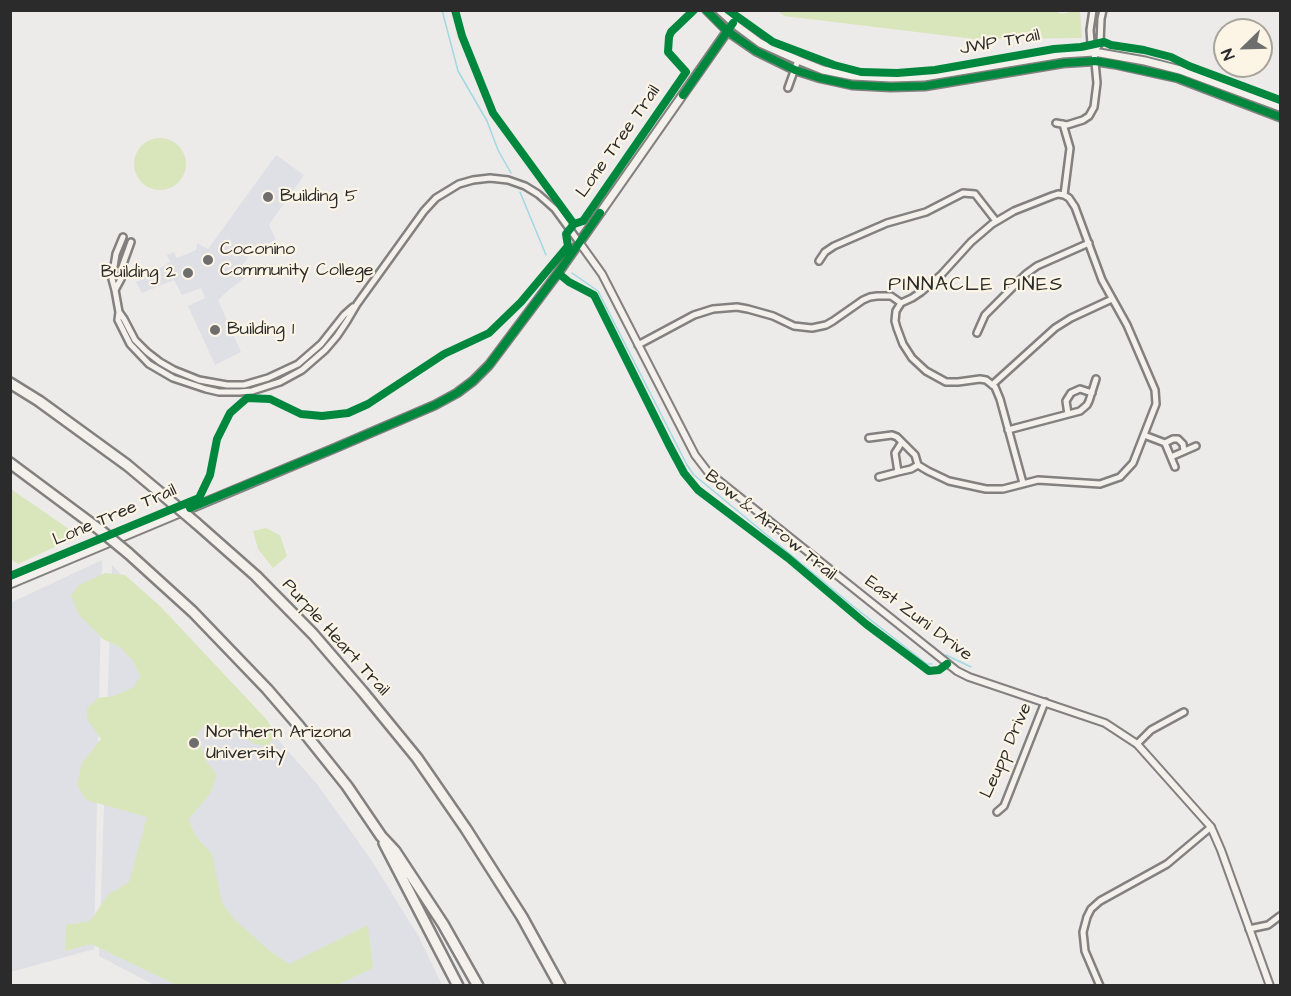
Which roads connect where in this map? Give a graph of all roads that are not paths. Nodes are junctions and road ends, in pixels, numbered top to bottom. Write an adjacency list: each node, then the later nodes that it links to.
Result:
1 (706, 10): 6 (street)
2 (719, 10): 5 (street)
3 (1093, 10): 7 (street)
4 (1103, 10): 7 (street)
5 (733, 23): 6 (main road); 8 (main road)
6 (727, 31): 10 (main road); 20 (main road)
7 (1094, 52): 8 (main road); 9 (street); 12 (main road)
8 (798, 60): 10 (street)
9 (1095, 61): 10 (main road); 13 (main road); 15 (street)
10 (795, 70): 11 (street)
11 (788, 88)
12 (1281, 107)
13 (1281, 117)
14 (1056, 123): 15 (street)
15 (1064, 124): 16 (street)
16 (1064, 195): 17 (street); 21 (street)
17 (996, 221): 22 (street); 25 (street)
18 (123, 237): 23 (street, East Zuni Drive)
19 (131, 242): 23 (street, East Zuni Drive)
20 (579, 242): 23 (street, East Zuni Drive); 27 (street, East Zuni Drive); 47 (main road)
21 (1089, 243): 24 (street); 26 (street)
22 (819, 261)
23 (115, 290)
24 (1112, 298): 30 (street); 34 (street)
25 (901, 303): 27 (street); 30 (street)
26 (977, 333)
27 (638, 345): 48 (street, East Zuni Drive)
28 (1096, 379): 31 (street)
29 (10, 383): 58 (highway, Purple Heart Trail, bridge)
30 (992, 385): 33 (street)
31 (1092, 393): 32 (street); 32 (street)
32 (1068, 414): 33 (street)
33 (1008, 430): 46 (street)
34 (1144, 435): 37 (street); 46 (street)
35 (869, 438): 36 (street)
36 (902, 442): 42 (street); 44 (street)
37 (1164, 443): 39 (street); 40 (street)
38 (1196, 446): 39 (street)
39 (1184, 451): 40 (street)
40 (1171, 457): 43 (street)
41 (10, 463): 53 (highway, bridge)
42 (918, 465): 44 (street); 46 (street)
43 (1175, 467)
44 (898, 472): 45 (street)
45 (879, 477)
46 (1023, 483)
47 (10, 584)
48 (1045, 702): 50 (street, East Zuni Drive); 51 (street, Leupp Drive)
49 (1184, 712): 50 (street)
50 (1137, 744): 52 (street, East Zuni Drive)
51 (997, 812)
52 (1210, 827): 55 (street, East Zuni Drive); 59 (street)
53 (381, 836): 56 (highway); 57 (highway)
54 (1281, 916): 55 (street)
55 (1249, 929): 60 (street, East Zuni Drive)
56 (458, 986)
57 (478, 986)
58 (560, 986)
59 (1100, 986)
60 (1270, 986)

